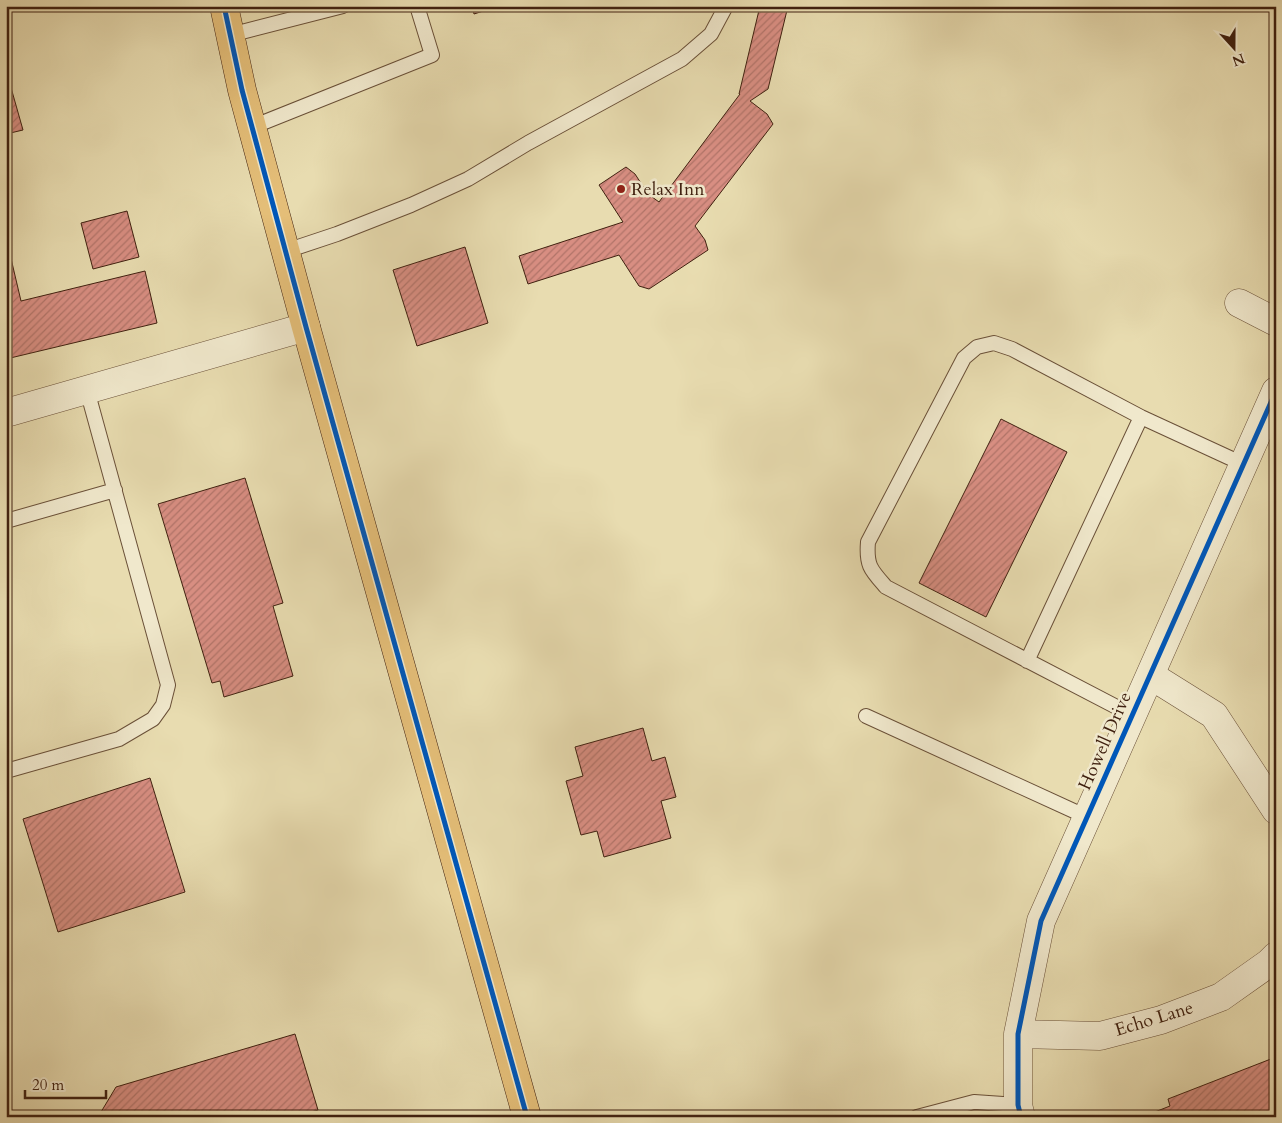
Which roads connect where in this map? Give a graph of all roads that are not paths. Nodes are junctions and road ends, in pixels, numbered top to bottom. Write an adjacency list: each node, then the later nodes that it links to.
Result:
1 (224, 6): 5 (main road)
2 (343, 6): 5 (lane)
3 (417, 6): 6 (lane)
4 (726, 6): 7 (lane)
5 (230, 35): 6 (main road)
6 (252, 126): 7 (main road)
7 (286, 251): 10 (main road)
8 (1240, 304): 9 (street)
9 (1276, 322)
10 (306, 327): 11 (street); 28 (main road)
11 (87, 390): 13 (street); 16 (lane)
12 (1276, 391): 15 (street, Howell Drive)
13 (6, 412)
14 (1141, 417): 15 (lane); 18 (lane); 18 (lane)
15 (1243, 464): 19 (street, Howell Drive)
16 (115, 490): 17 (lane); 22 (lane)
17 (6, 521)
18 (1027, 661): 20 (lane)
19 (1150, 675): 20 (street, Howell Drive); 23 (street)
20 (1132, 715): 24 (street, Howell Drive)
21 (866, 716): 24 (lane)
22 (6, 771)
23 (1276, 810)
24 (1087, 817): 26 (street, Howell Drive)
25 (1276, 956): 26 (street, Echo Lane)
26 (1018, 1034): 27 (street, Howell Drive)
27 (1020, 1111): 29 (lane)
28 (527, 1117)
29 (917, 1117)

